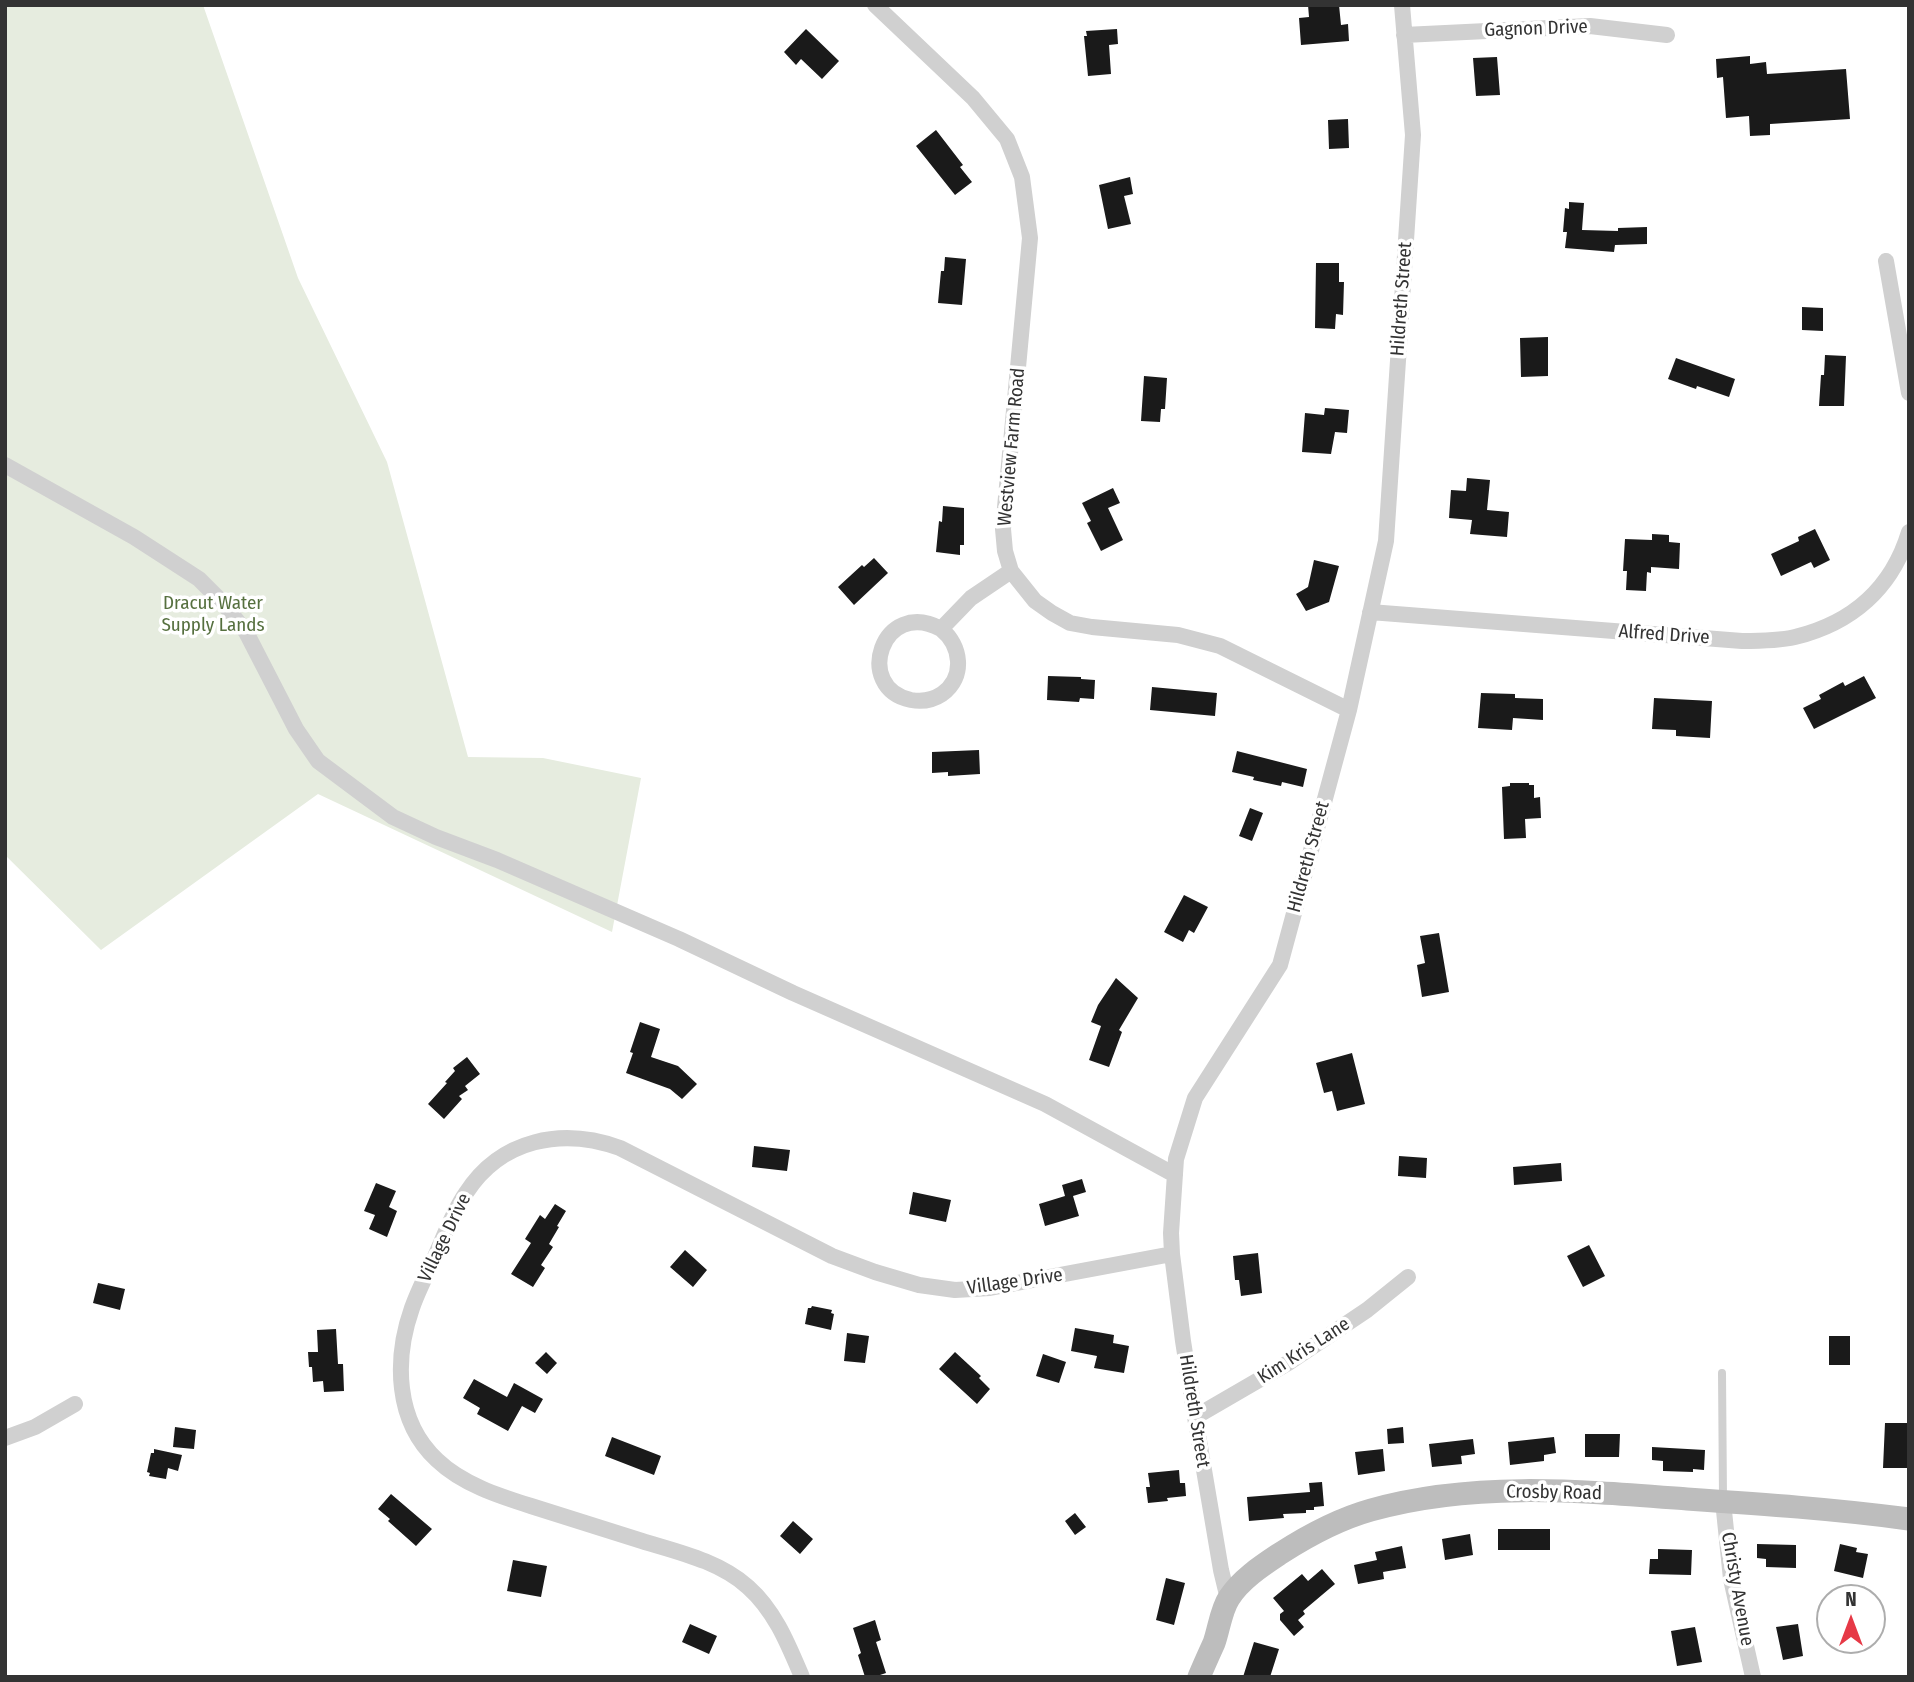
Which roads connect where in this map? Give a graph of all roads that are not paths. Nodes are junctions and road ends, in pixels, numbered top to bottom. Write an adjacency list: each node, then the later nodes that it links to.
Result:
1 (875, 5): 9 (street, Westview Farm Road)
2 (1402, 5): 3 (street, Hildreth Street)
3 (1404, 35): 4 (street, Gagnon Drive); 10 (street, Hildreth Street)
4 (1667, 35)
5 (1886, 261): 6 (street)
6 (1909, 393)
7 (5, 465): 13 (street)
8 (1909, 532): 10 (street, Alfred Drive)
9 (1011, 570): 11 (street); 12 (street, Westview Farm Road)
10 (1370, 612): 12 (street, Hildreth Street)
11 (941, 629): 11 (street)
12 (1349, 710): 13 (street, Hildreth Street)
13 (1175, 1175): 14 (street, Hildreth Street)
14 (1172, 1254): 18 (street, Hildreth Street); 23 (street, Village Drive)
15 (1408, 1277): 18 (street, Kim Kris Lane)
16 (1722, 1373): 20 (lane)
17 (75, 1404): 19 (street)
18 (1195, 1417): 22 (street, Hildreth Street)
19 (5, 1438)
20 (1723, 1502): 21 (street, Crosby Road); 22 (street, Crosby Road); 25 (street, Christy Avenue)
21 (1909, 1519)
22 (1228, 1599): 24 (street)
23 (802, 1677)
24 (1199, 1677)
25 (1754, 1677)

